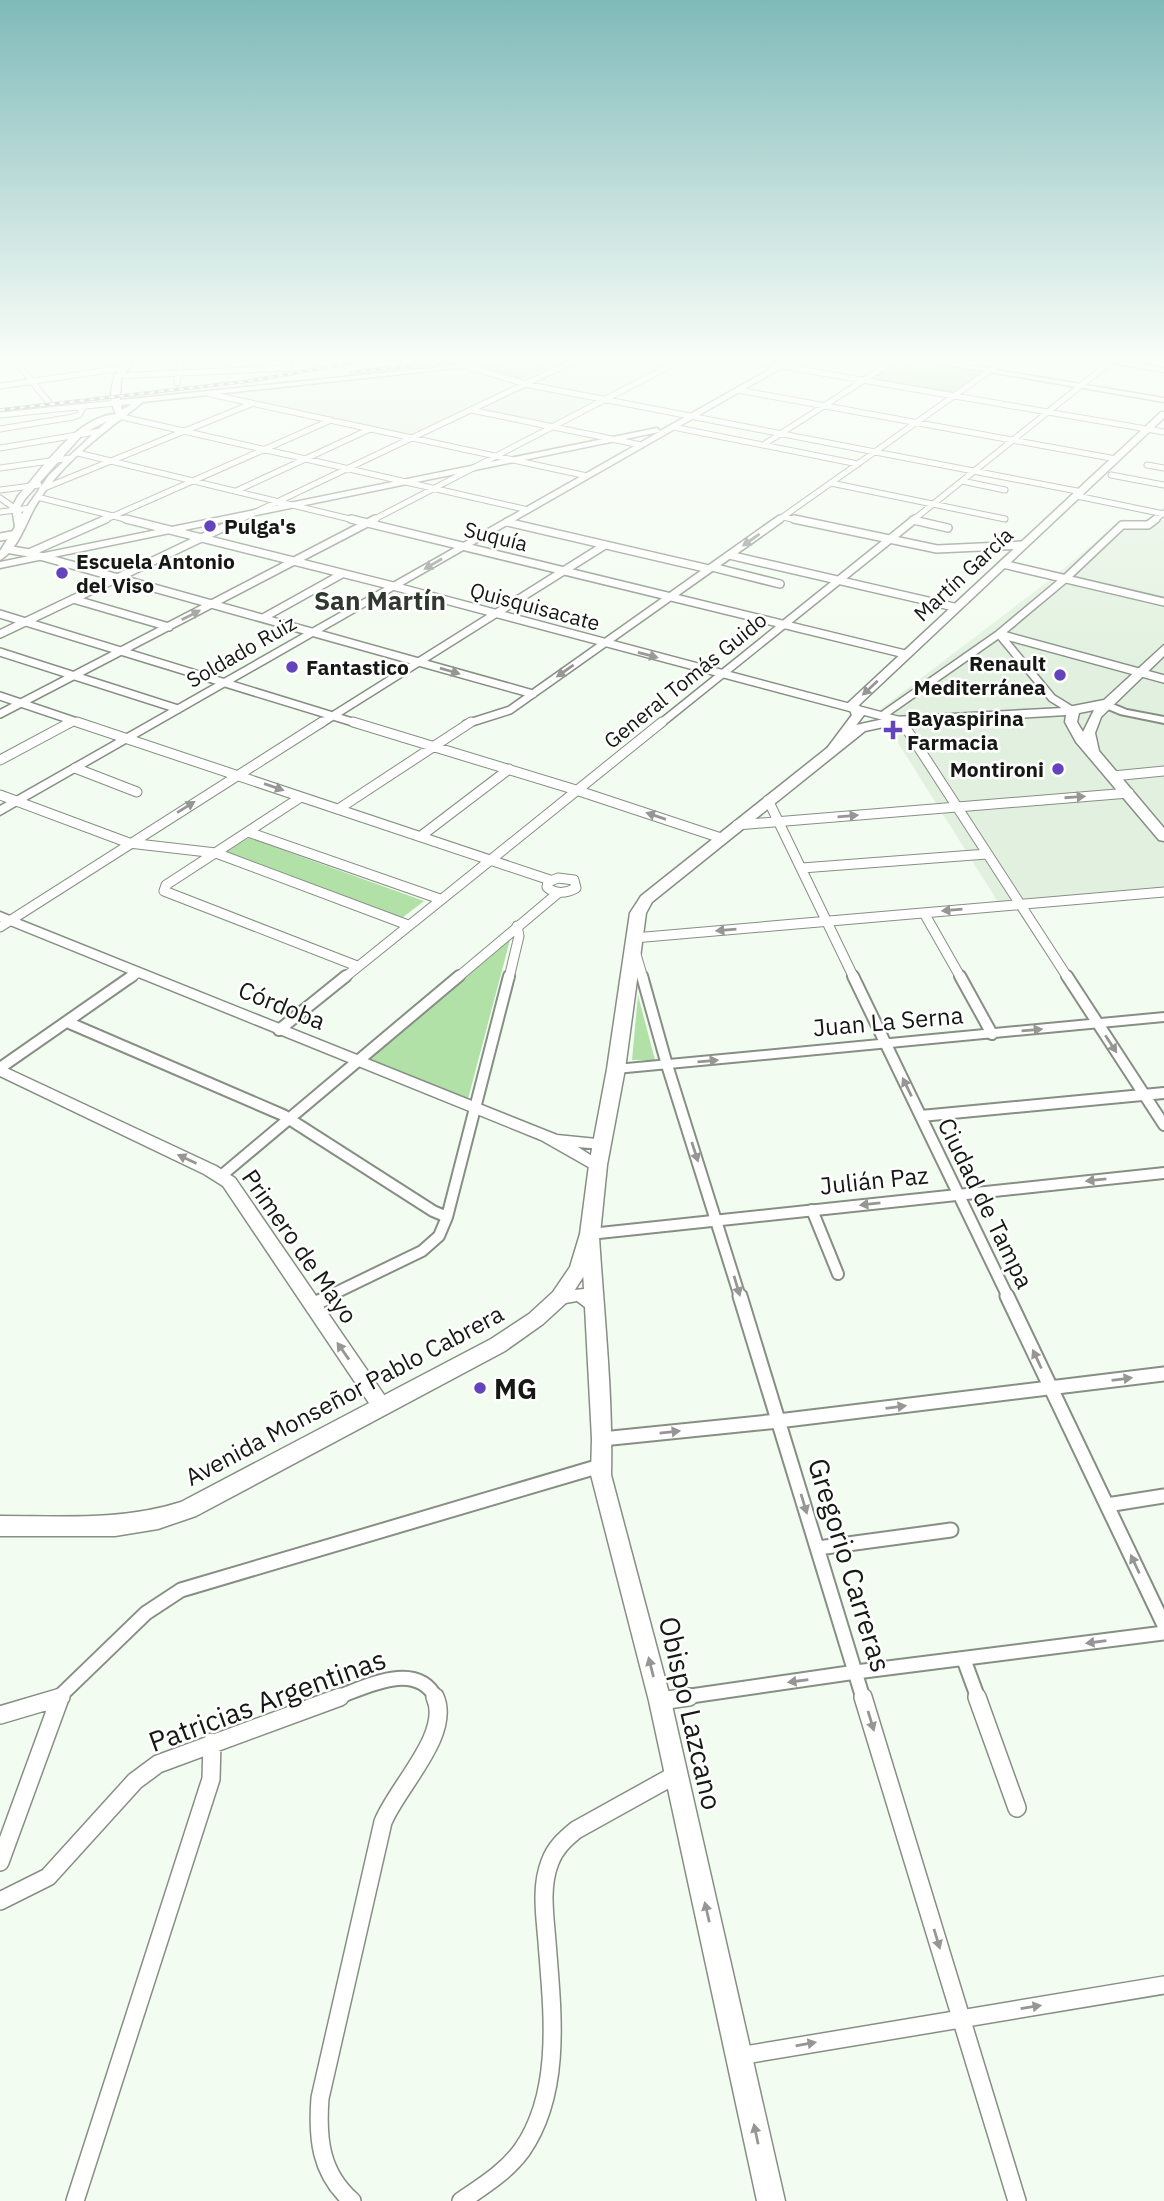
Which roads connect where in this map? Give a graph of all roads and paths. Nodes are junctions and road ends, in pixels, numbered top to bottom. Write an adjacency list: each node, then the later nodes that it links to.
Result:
1 (40, 462): 21 (street, Suquía)
2 (55, 462): 34 (main road)
3 (69, 462): 34 (main road)
4 (110, 462): 34 (street)
5 (115, 462): 28 (street, Suquía)
6 (235, 462): 28 (street)
7 (298, 462): 37 (street)
8 (316, 462): 23 (street)
9 (362, 462): 23 (street)
10 (486, 462): 24 (street)
11 (506, 462): 24 (main road)
12 (522, 462): 27 (street)
13 (612, 462): 27 (main road, Soldado Ruiz)
14 (847, 462): 19 (street)
15 (862, 462): 19 (street)
16 (927, 462): 25 (street)
17 (986, 462): 25 (street, General Tomás Guido)
18 (1113, 462): 38 (main road, Martín García)
19 (858, 464): 31 (street)
20 (1147, 465): 22 (street)
21 (0, 468)
22 (1164, 468)
23 (347, 469): 30 (street); 41 (street)
24 (472, 469): 30 (main road); 33 (street)
25 (974, 471): 29 (street, General Tomás Guido); 38 (street)
26 (1111, 475): 32 (street)
27 (587, 476): 46 (main road, Soldado Ruiz)
28 (192, 481): 37 (street, Suquía); 48 (street)
29 (962, 481): 36 (street); 42 (street, General Tomás Guido)
30 (407, 482): 33 (street); 43 (main road)
31 (831, 483): 42 (street); 51 (street)
32 (1164, 485)
33 (434, 488): 46 (street); 55 (street)
34 (39, 489): 35 (street); 39 (main road); 44 (main road); 48 (street, Quisquisacate)
35 (0, 490)
36 (1005, 490)
37 (236, 491): 41 (street, Suquía)
38 (1079, 494): 50 (street); 63 (main road, Martín García)
39 (21, 498): 40 (street); 45 (main road)
40 (1, 500): 45 (street)
41 (277, 502): 43 (street, Suquía); 49 (street)
42 (933, 504): 52 (street); 53 (street, General Tomás Guido)
43 (292, 505): 49 (main road); 55 (street, Suquía)
44 (31, 508): 45 (street); 58 (main road)
45 (16, 509): 47 (street); 58 (main road)
46 (528, 510): 54 (main road, Soldado Ruiz)
47 (0, 512)
48 (115, 514): 57 (street, Quisquisacate); 66 (street)
49 (250, 514): 57 (main road); 60 (street)
50 (1164, 514): 76 (street)
51 (783, 517): 61 (street); 67 (street, one-way to 67)
52 (1005, 519)
53 (913, 520): 56 (street); 61 (street, General Tomás Guido)
54 (507, 522): 62 (street); 64 (main road, Soldado Ruiz)
55 (367, 524): 64 (street, Suquía); 69 (street)
56 (948, 528)
57 (173, 530): 60 (street, Quisquisacate); 68 (main road)
58 (19, 531): 59 (street); 65 (main road)
59 (0, 537)
60 (202, 538): 69 (street, Quisquisacate); 75 (street)
61 (888, 540): 63 (street); 77 (street, General Tomás Guido)
62 (605, 545): 72 (street); 73 (street)
63 (1023, 545): 70 (main road, Martín García)
64 (463, 546): 73 (street, Suquía); 79 (main road, Soldado Ruiz, one-way to 79)
65 (3, 553): 66 (street)
66 (29, 553): 68 (street)
67 (729, 555): 72 (street); 77 (street)
68 (42, 557): 71 (main road); 75 (street)
69 (294, 561): 74 (street, Quisquisacate); 83 (street)
70 (1003, 564): 76 (street); 84 (main road, Martín García)
71 (0, 565)
72 (710, 568): 78 (street); 80 (street)
73 (564, 571): 80 (street, Suquía); 86 (street)
74 (342, 574): 79 (street, Quisquisacate); 87 (street)
75 (118, 578): 81 (street); 83 (street)
76 (1066, 578): 82 (street); 93 (street)
77 (839, 581): 84 (street); 89 (street, General Tomás Guido)
78 (780, 584)
79 (393, 586): 86 (street, Quisquisacate); 91 (main road, Soldado Ruiz)
80 (669, 597): 89 (street, Suquía); 94 (street)
81 (73, 599): 88 (street); 90 (street)
82 (1164, 602)
83 (214, 604): 87 (street); 90 (street, one-way to 83)
84 (954, 607): 98 (main road, Martín García)
85 (0, 614): 88 (street)
86 (496, 614): 94 (street, Quisquisacate); 99 (street)
87 (263, 618): 91 (street)
88 (27, 622): 92 (street); 96 (street)
89 (783, 625): 98 (street, Suquía); 101 (street, General Tomás Guido)
90 (169, 627): 96 (street)
91 (313, 632): 99 (street); 104 (main road, Soldado Ruiz)
92 (0, 634)
93 (999, 634): 100 (street); 113 (street); 115 (street)
94 (604, 643): 101 (street, Quisquisacate, one-way to 101); 105 (street, one-way to 105)
95 (1164, 649): 100 (main road)
96 (122, 651): 102 (street); 104 (street)
97 (0, 652): 102 (street)
98 (905, 654): 109 (main road, Martín García, one-way to 109)
99 (419, 662): 105 (street, one-way to 105); 114 (street)
100 (1139, 672): 103 (street); 108 (main road)
101 (723, 674): 109 (street, Quisquisacate); 129 (street, General Tomás Guido)
102 (74, 676): 107 (street); 110 (street)
103 (1164, 679)
104 (226, 682): 110 (main road, Soldado Ruiz); 114 (street)
105 (533, 694): 120 (street)
106 (0, 696): 107 (street)
107 (21, 703): 111 (street); 117 (street)
108 (1105, 704): 112 (street); 115 (main road); 116 (street); 122 (main road)
109 (852, 707): 113 (street, Quisquisacate); 121 (main road)
110 (178, 709): 119 (main road, Soldado Ruiz)
111 (0, 714)
112 (1164, 714)
113 (883, 715): 118 (street, Quisquisacate)
114 (333, 716): 120 (street); 127 (street)
115 (1072, 717): 118 (main road, Avenida Monseñor Pablo Cabrera); 122 (main road)
116 (1164, 720)
117 (74, 721): 119 (street); 123 (street)
118 (901, 721): 121 (main road, Avenida Monseñor Pablo Cabrera); 136 (street)
119 (127, 738): 124 (main road, Soldado Ruiz); 127 (street)
120 (431, 745): 125 (street); 137 (street)
121 (834, 747): 134 (main road, Avenida Monseñor Pablo Cabrera)
122 (1093, 750): 128 (main road)
123 (0, 760)
124 (75, 768): 130 (street); 135 (main road, Soldado Ruiz)
125 (509, 769): 129 (street); 142 (street)
126 (1164, 771): 128 (street)
127 (238, 775): 133 (street, one-way to 133); 145 (street, one-way to 127)
128 (1113, 776): 131 (main road)
129 (576, 790): 144 (street, one-way to 129); 148 (street, General Tomás Guido)
130 (137, 792)
131 (1129, 793): 136 (street, one-way to 131); 143 (main road)
132 (0, 794): 135 (street)
133 (301, 797): 137 (street); 141 (street)
134 (768, 800): 139 (street, Ciudad de Tampa); 140 (main road, Avenida Monseñor Pablo Cabrera)
135 (17, 801): 138 (main road, Soldado Ruiz); 145 (street)
136 (957, 806): 139 (street, one-way to 136); 147 (street)
137 (340, 808): 142 (street)
138 (0, 811)
139 (780, 822): 140 (street); 149 (street, Ciudad de Tampa)
140 (736, 825): 144 (main road, Avenida Monseñor Pablo Cabrera)
141 (248, 832): 146 (street); 153 (street)
142 (421, 836): 148 (street)
143 (1164, 837)
144 (721, 838): 160 (main road, Avenida Monseñor Pablo Cabrera)
145 (129, 843): 146 (street); 156 (street)
146 (216, 853): 158 (street); 161 (street)
147 (988, 854): 149 (street); 154 (street)
148 (489, 860): 150 (street); 153 (street, General Tomás Guido)
149 (802, 868): 157 (street, Ciudad de Tampa)
150 (550, 880): 152 (street); 152 (street)
151 (1164, 892): 154 (street)
152 (558, 893): 159 (street)
153 (440, 899): 158 (street, General Tomás Guido)
154 (1020, 905): 155 (street, one-way to 155); 165 (street)
155 (924, 913): 157 (street); 167 (street)
156 (4, 921): 162 (main road, Córdoba)
157 (828, 921): 160 (street, one-way to 160); 168 (street, Ciudad de Tampa)
158 (408, 925): 161 (street, General Tomás Guido)
159 (517, 926): 169 (street); 175 (street)
160 (634, 942): 170 (street, Gregorio Carreras); 172 (main road, Avenida Monseñor Pablo Cabrera)
161 (357, 966): 166 (street, General Tomás Guido)
162 (138, 973): 164 (street); 166 (main road, Córdoba)
163 (1164, 1017): 165 (street, Juan La Serna)
164 (67, 1022): 171 (street); 177 (street)
165 (1098, 1024): 167 (street, Juan La Serna, one-way to 165); 174 (street, one-way to 174)
166 (279, 1030): 169 (main road, Córdoba)
167 (992, 1034): 168 (street, Juan La Serna)
168 (886, 1044): 170 (street, Juan La Serna, one-way to 168); 176 (street, Ciudad de Tampa, one-way to 168)
169 (357, 1062): 175 (main road, Córdoba); 177 (street)
170 (667, 1065): 172 (street, Juan La Serna); 187 (street, Gregorio Carreras, one-way to 187)
171 (0, 1069): 183 (main road, Primero de Mayo, one-way to 171)
172 (616, 1069): 180 (main road, Avenida Monseñor Pablo Cabrera)
173 (1164, 1093): 174 (street)
174 (1144, 1095): 176 (street); 178 (street)
175 (476, 1109): 179 (main road, Córdoba); 186 (street)
176 (921, 1116): 184 (street, Ciudad de Tampa)
177 (291, 1119): 183 (street); 186 (street)
178 (1164, 1125)
179 (547, 1136): 180 (main road, Córdoba); 181 (main road, Córdoba)
180 (601, 1144): 181 (main road, Avenida Monseñor Pablo Cabrera)
181 (597, 1165): 188 (main road, Avenida Monseñor Pablo Cabrera)
182 (1164, 1173): 184 (street, Julián Paz, one-way to 184)
183 (221, 1176): 191 (main road, Primero de Mayo)
184 (959, 1194): 185 (street, Julián Paz, one-way to 185); 194 (street, Ciudad de Tampa, one-way to 184)
185 (812, 1210): 187 (street, Julián Paz); 189 (street)
186 (447, 1217): 191 (street)
187 (717, 1221): 188 (street, Julián Paz); 196 (street, Gregorio Carreras, one-way to 196)
188 (590, 1234): 190 (main road, Avenida Monseñor Pablo Cabrera); 192 (main road, Obispo Lazcano)
189 (838, 1274)
190 (560, 1297): 192 (main road); 195 (main road, Avenida Monseñor Pablo Cabrera)
191 (312, 1306): 195 (main road, Primero de Mayo, one-way to 191)
192 (596, 1306): 197 (main road, Obispo Lazcano)
193 (1164, 1374): 194 (street, one-way to 193)
194 (1051, 1388): 196 (street, one-way to 194); 200 (street, Ciudad de Tampa)
195 (382, 1407): 201 (main road, Avenida Monseñor Pablo Cabrera)
196 (778, 1421): 197 (street, one-way to 196); 203 (street, Gregorio Carreras, one-way to 203)
197 (603, 1439): 198 (main road, Obispo Lazcano)
198 (600, 1466): 208 (street); 209 (main road, Obispo Lazcano, one-way to 198)
199 (1164, 1496): 200 (street)
200 (1107, 1505): 204 (street, Ciudad de Tampa, one-way to 200)
201 (0, 1526)
202 (951, 1530): 203 (street)
203 (818, 1548): 207 (street, Gregorio Carreras)
204 (1164, 1626)
205 (1164, 1633): 206 (street, one-way to 206)
206 (964, 1660): 207 (street); 213 (street)
207 (856, 1672): 209 (street, one-way to 209); 217 (street, Gregorio Carreras, one-way to 217)
208 (60, 1698): 210 (street); 214 (street)
209 (660, 1701): 212 (main road, Obispo Lazcano)
210 (0, 1715)
211 (212, 1742): 215 (street, Patricias Argentinas); 219 (street); 220 (street, Patricias Argentinas)
212 (675, 1775): 218 (main road, Obispo Lazcano, one-way to 212); 221 (street)
213 (1017, 1808)
214 (0, 1862)
215 (0, 1901)
216 (1164, 1985): 217 (street, one-way to 216)
217 (961, 2018): 218 (street, one-way to 217); 223 (street, Gregorio Carreras)
218 (739, 2056): 222 (main road, Obispo Lazcano, one-way to 218)
219 (75, 2201)
220 (352, 2201)
221 (461, 2201)
222 (771, 2201)
223 (1017, 2201)

